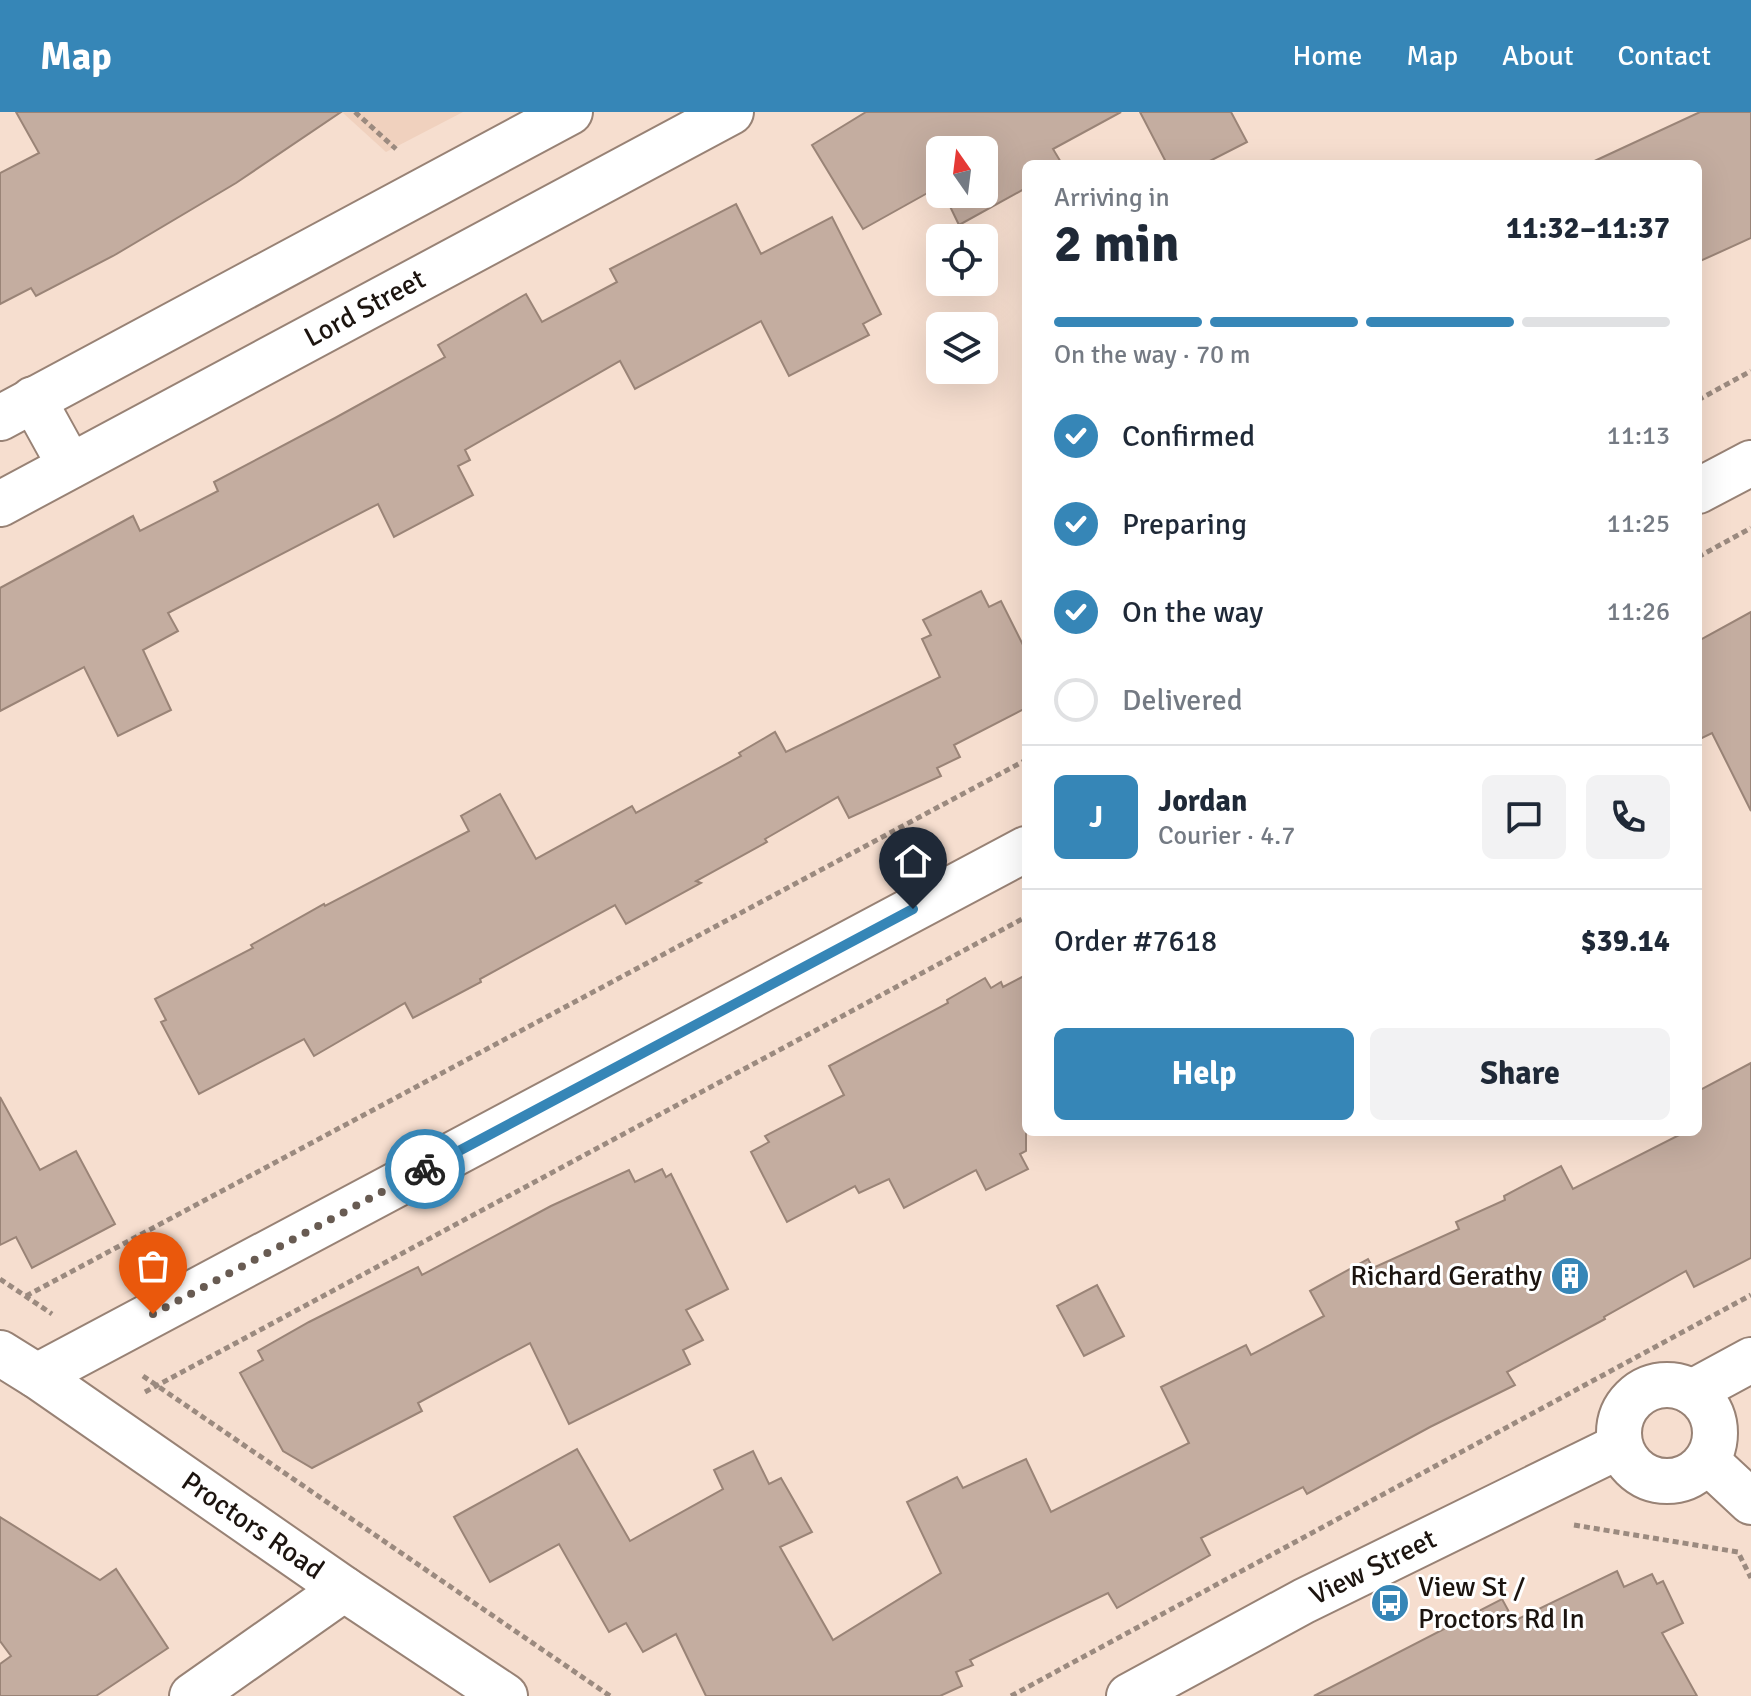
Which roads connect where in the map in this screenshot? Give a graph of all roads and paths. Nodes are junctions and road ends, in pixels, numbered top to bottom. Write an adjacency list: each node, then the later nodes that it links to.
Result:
1 (355, 112): 4 (path)
2 (570, 112): 7 (street)
3 (731, 112): 9 (street, Lord Street)
4 (398, 151)
5 (1751, 371): 6 (path)
6 (1702, 398)
7 (17, 409): 9 (street)
8 (1751, 463): 10 (street)
9 (70, 466): 11 (street, Lord Street)
10 (1702, 489)
11 (0, 504)
12 (1751, 528): 13 (path)
13 (1702, 555)
14 (1022, 762): 18 (path)
15 (1022, 851): 19 (street)
16 (1022, 919): 23 (path)
17 (1751, 1295): 35 (path)
18 (26, 1296)
19 (97, 1344): 22 (street); 23 (path)
20 (0, 1353): 22 (street, Proctors Road)
21 (1751, 1360): 24 (street)
22 (37, 1376): 25 (street, Proctors Road)
23 (156, 1385): 25 (path); 34 (path)
24 (1692, 1392): 26 (street); 27 (street)
25 (100, 1420): 31 (street, Proctors Road)
26 (1620, 1446): 27 (street); 36 (street, View Street)
27 (1707, 1461): 28 (street)
28 (1751, 1502)
29 (1570, 1524): 30 (path)
30 (1751, 1578)
31 (344, 1589): 32 (street); 33 (street, Proctors Road)
32 (192, 1696)
33 (505, 1696)
34 (610, 1696)
35 (1011, 1696)
36 (1129, 1696)

